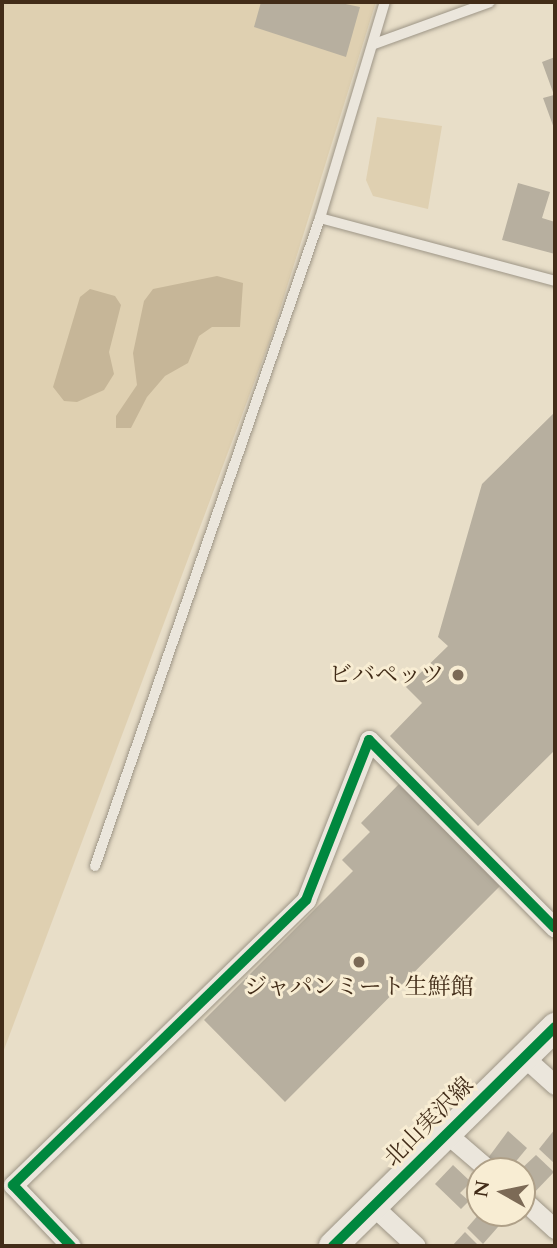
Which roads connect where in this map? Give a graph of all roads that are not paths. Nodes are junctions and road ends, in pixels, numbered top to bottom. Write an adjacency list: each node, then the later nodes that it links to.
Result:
1 (385, 2): 3 (lane)
2 (491, 2): 3 (lane)
3 (374, 44): 4 (lane)
4 (320, 218): 5 (lane); 6 (lane)
5 (555, 281)
6 (96, 866)
7 (555, 928): 16 (street)
8 (555, 1027): 9 (street, 北山実沢線)
9 (524, 1057): 10 (street); 11 (street, 北山実沢線)
10 (555, 1085)
11 (447, 1134): 12 (street); 13 (street, 北山実沢線)
12 (474, 1157)
13 (374, 1207): 17 (street, 北山実沢線); 18 (street)
14 (536, 1212): 15 (street)
15 (555, 1229)
16 (71, 1246)
17 (333, 1246)
18 (416, 1246)

